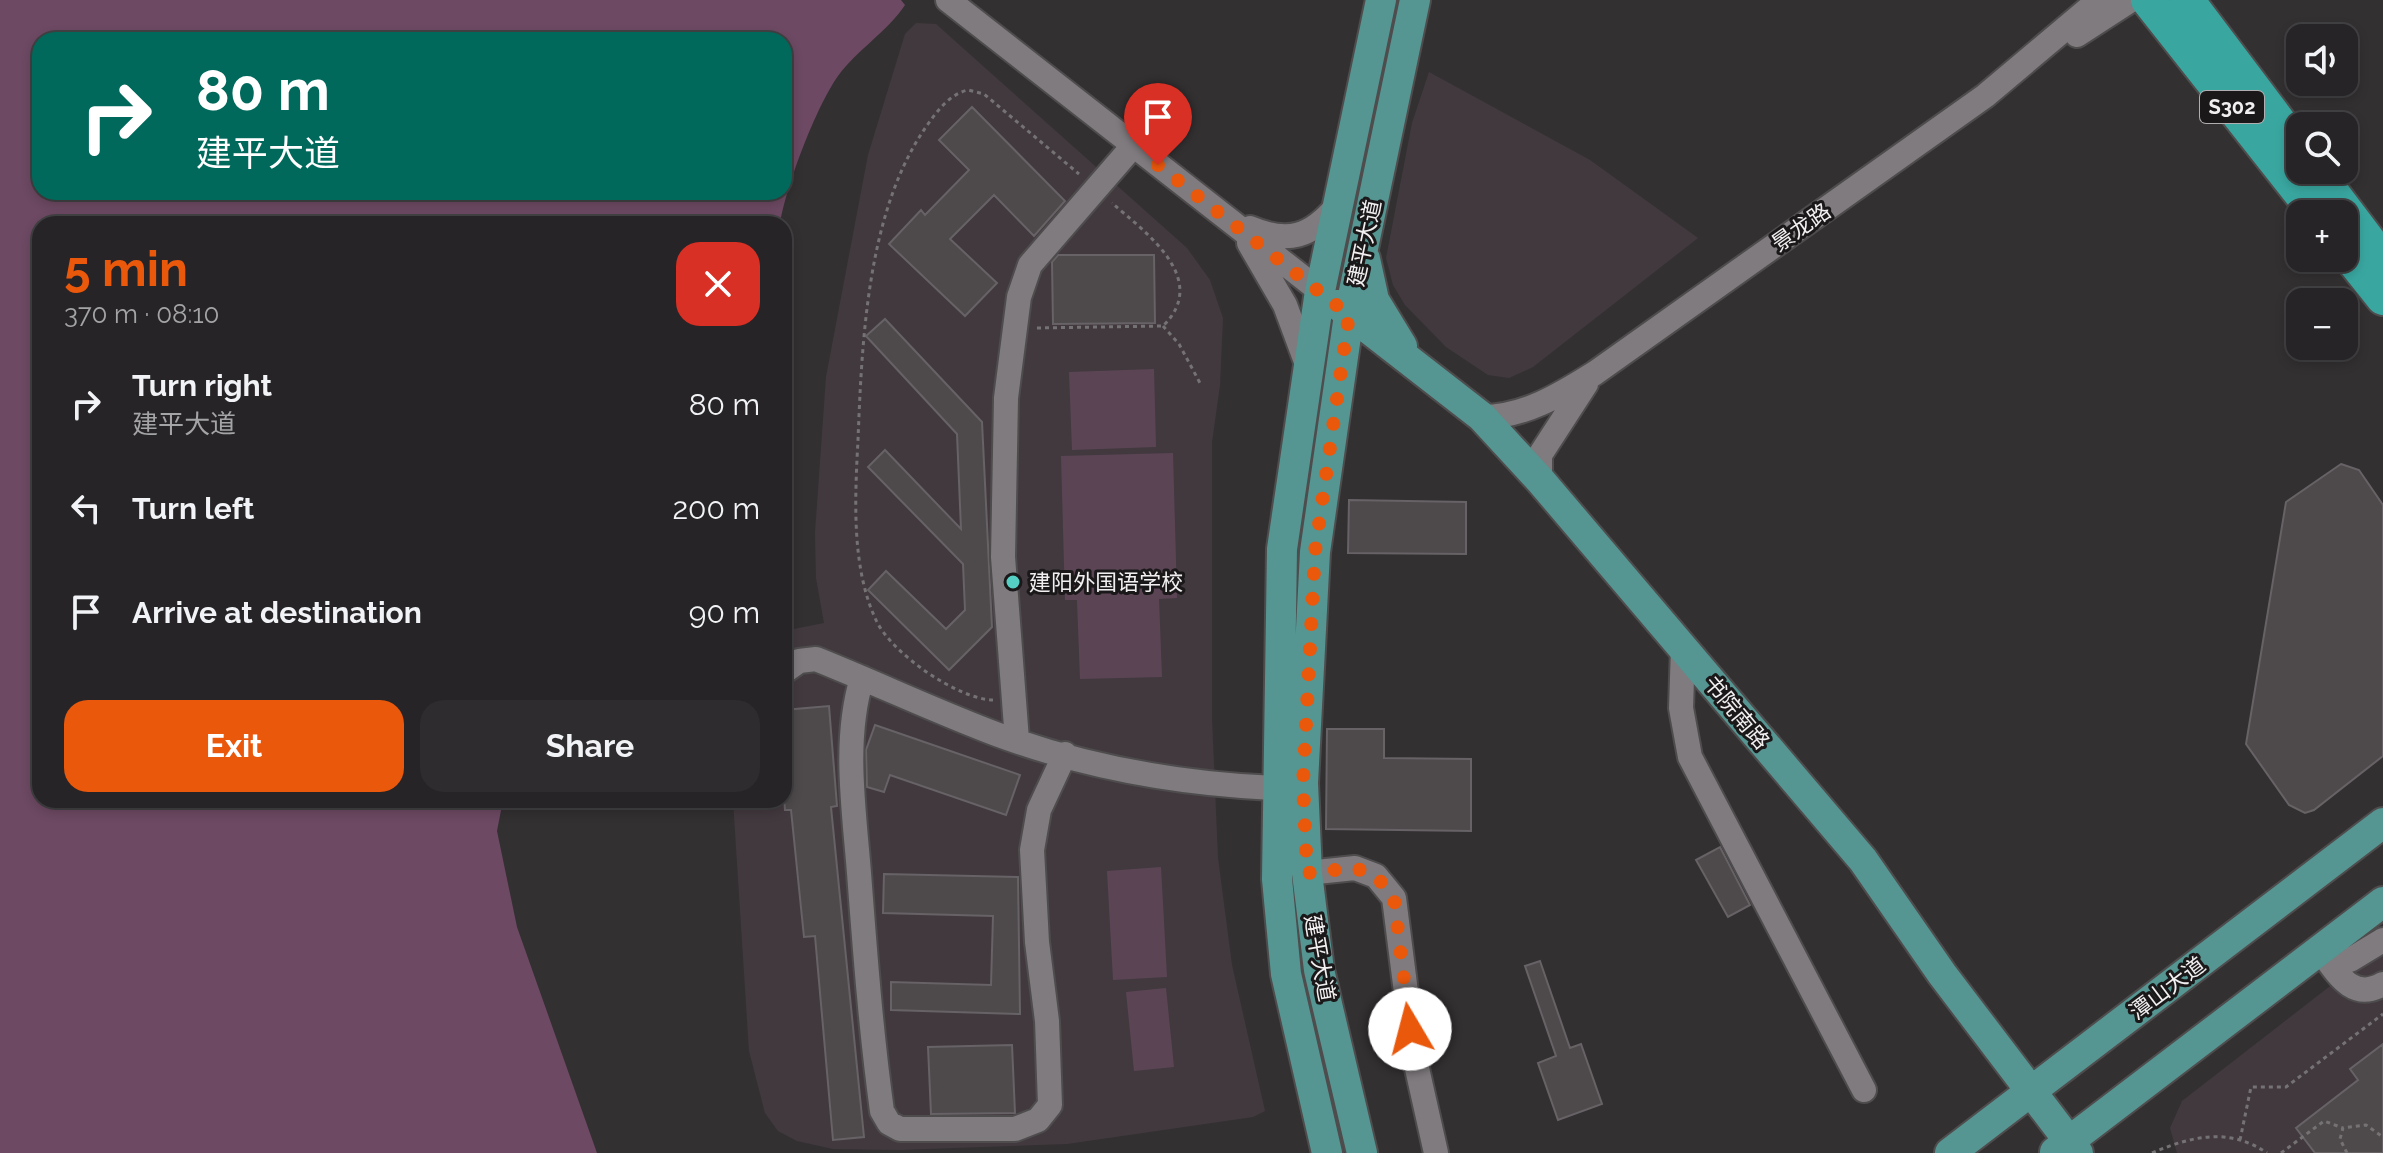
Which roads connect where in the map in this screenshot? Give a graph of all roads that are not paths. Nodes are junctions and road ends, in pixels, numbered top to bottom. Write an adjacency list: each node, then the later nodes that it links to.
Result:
1 (948, 0): 10 (street)
2 (1381, 0): 13 (main road, 建平大道)
3 (1415, 0): 15 (main road, 建平大道)
4 (2099, 0): 8 (street, 景龙路)
5 (2131, 0): 8 (street)
6 (2148, 0): 12 (highway, S302)
7 (2187, 0): 9 (highway, S302)
8 (1985, 96): 23 (street, 景龙路)
9 (2286, 131)
10 (1133, 146): 14 (street); 30 (street)
11 (2326, 184): 16 (highway)
12 (2306, 200)
13 (1337, 206): 14 (street); 18 (main road, 建平大道)
14 (1234, 221): 18 (street); 22 (street)
15 (1364, 245): 20 (main road, 建平大道); 21 (main road)
16 (2383, 260)
17 (2358, 267): 19 (highway)
18 (1320, 291): 20 (main road, 书院南路); 22 (main road, 建平大道)
19 (2383, 298)
20 (1349, 315): 21 (main road, 书院南路); 24 (main road, 建平大道)
21 (1414, 364): 24 (main road); 25 (main road, 书院南路)
22 (1308, 367): 32 (main road, 建平大道)
23 (1595, 373): 25 (street, 景龙路); 26 (street)
24 (1338, 392): 34 (main road, 建平大道)
25 (1482, 417): 26 (main road, 书院南路)
26 (1540, 480): 27 (main road, 书院南路)
27 (1683, 648): 39 (main road, 书院南路); 40 (street)
28 (792, 666): 29 (street)
29 (862, 678): 30 (street); 31 (street)
30 (1017, 740): 31 (street)
31 (1065, 754): 32 (street)
32 (1275, 788): 42 (main road, 建平大道)
33 (2383, 823): 39 (main road, 潭山大道)
34 (1307, 873): 43 (main road, 建平大道); 44 (street)
35 (2383, 902): 37 (main road)
36 (2383, 940): 37 (street)
37 (2325, 946): 38 (street); 41 (main road)
38 (2383, 984)
39 (2038, 1086): 41 (main road, 书院南路); 45 (main road, 潭山大道)
40 (1864, 1090)
41 (2076, 1146)
42 (1327, 1153)
43 (1362, 1153)
44 (1436, 1153)
45 (1950, 1153)

